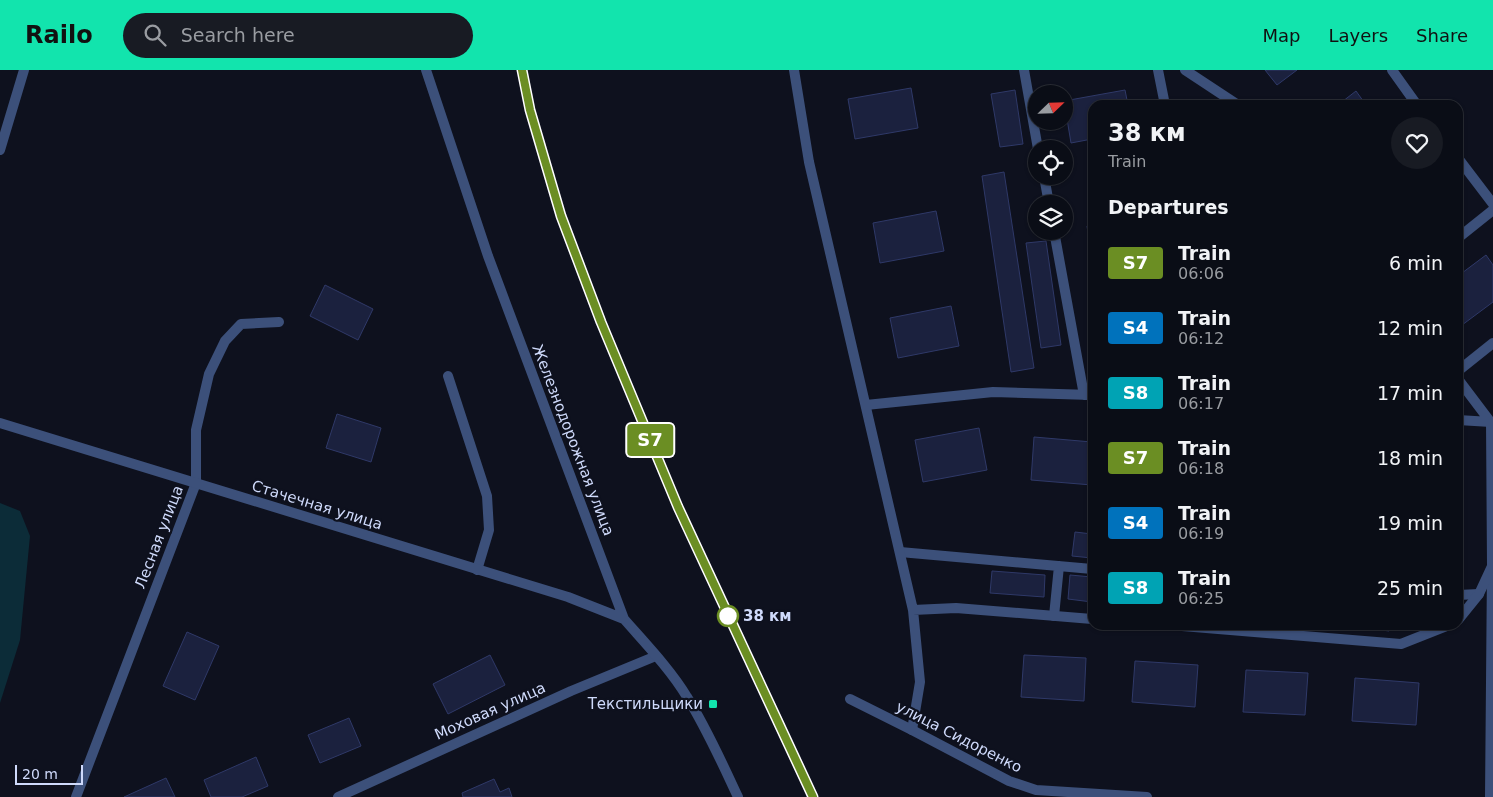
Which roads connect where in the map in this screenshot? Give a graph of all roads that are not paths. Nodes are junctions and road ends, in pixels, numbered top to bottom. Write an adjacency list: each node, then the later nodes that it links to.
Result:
1 (24, 70): 12 (street)
2 (426, 70): 39 (street, Железнодорожная улица)
3 (794, 70): 24 (street)
4 (1024, 70): 11 (street)
5 (1158, 70): 8 (street)
6 (1185, 70): 9 (street)
7 (1392, 70): 10 (street)
8 (1164, 100)
9 (1230, 100)
10 (1413, 100)
11 (1036, 140)
12 (0, 150)
13 (1463, 165): 14 (street)
14 (1493, 204)
15 (1493, 210): 16 (street)
16 (1463, 234)
17 (1056, 240): 23 (street)
18 (279, 322): 28 (street, Лесная улица)
19 (1493, 343): 20 (street)
20 (1463, 368)
21 (448, 376): 33 (street)
22 (1463, 386): 27 (street)
23 (1088, 395): 24 (street)
24 (866, 405): 29 (street)
25 (1463, 421): 27 (street)
26 (0, 423): 28 (street, Стачечная улица)
27 (1492, 424): 31 (street)
28 (196, 483): 33 (street, Стачечная улица); 47 (street, Лесная улица)
29 (900, 552): 30 (street); 36 (street)
30 (1059, 566): 32 (street); 38 (street)
31 (1492, 566): 34 (street); 50 (street)
32 (1088, 569)
33 (477, 570): 39 (street, Стачечная улица)
34 (1480, 594): 35 (street); 37 (street)
35 (1463, 595)
36 (914, 610): 38 (street); 45 (street)
37 (1463, 614)
38 (1054, 616): 40 (street)
39 (624, 619): 43 (street, Железнодорожная улица)
40 (1088, 619)
41 (1231, 630): 42 (street)
42 (1436, 630)
43 (656, 656): 46 (street, Железнодорожная улица); 48 (street, Моховая улица)
44 (850, 699): 45 (street, улица Сидоренко)
45 (912, 730): 49 (street, улица Сидоренко)
46 (737, 796)
47 (76, 797)
48 (338, 797)
49 (1147, 797)
50 (1490, 797)

